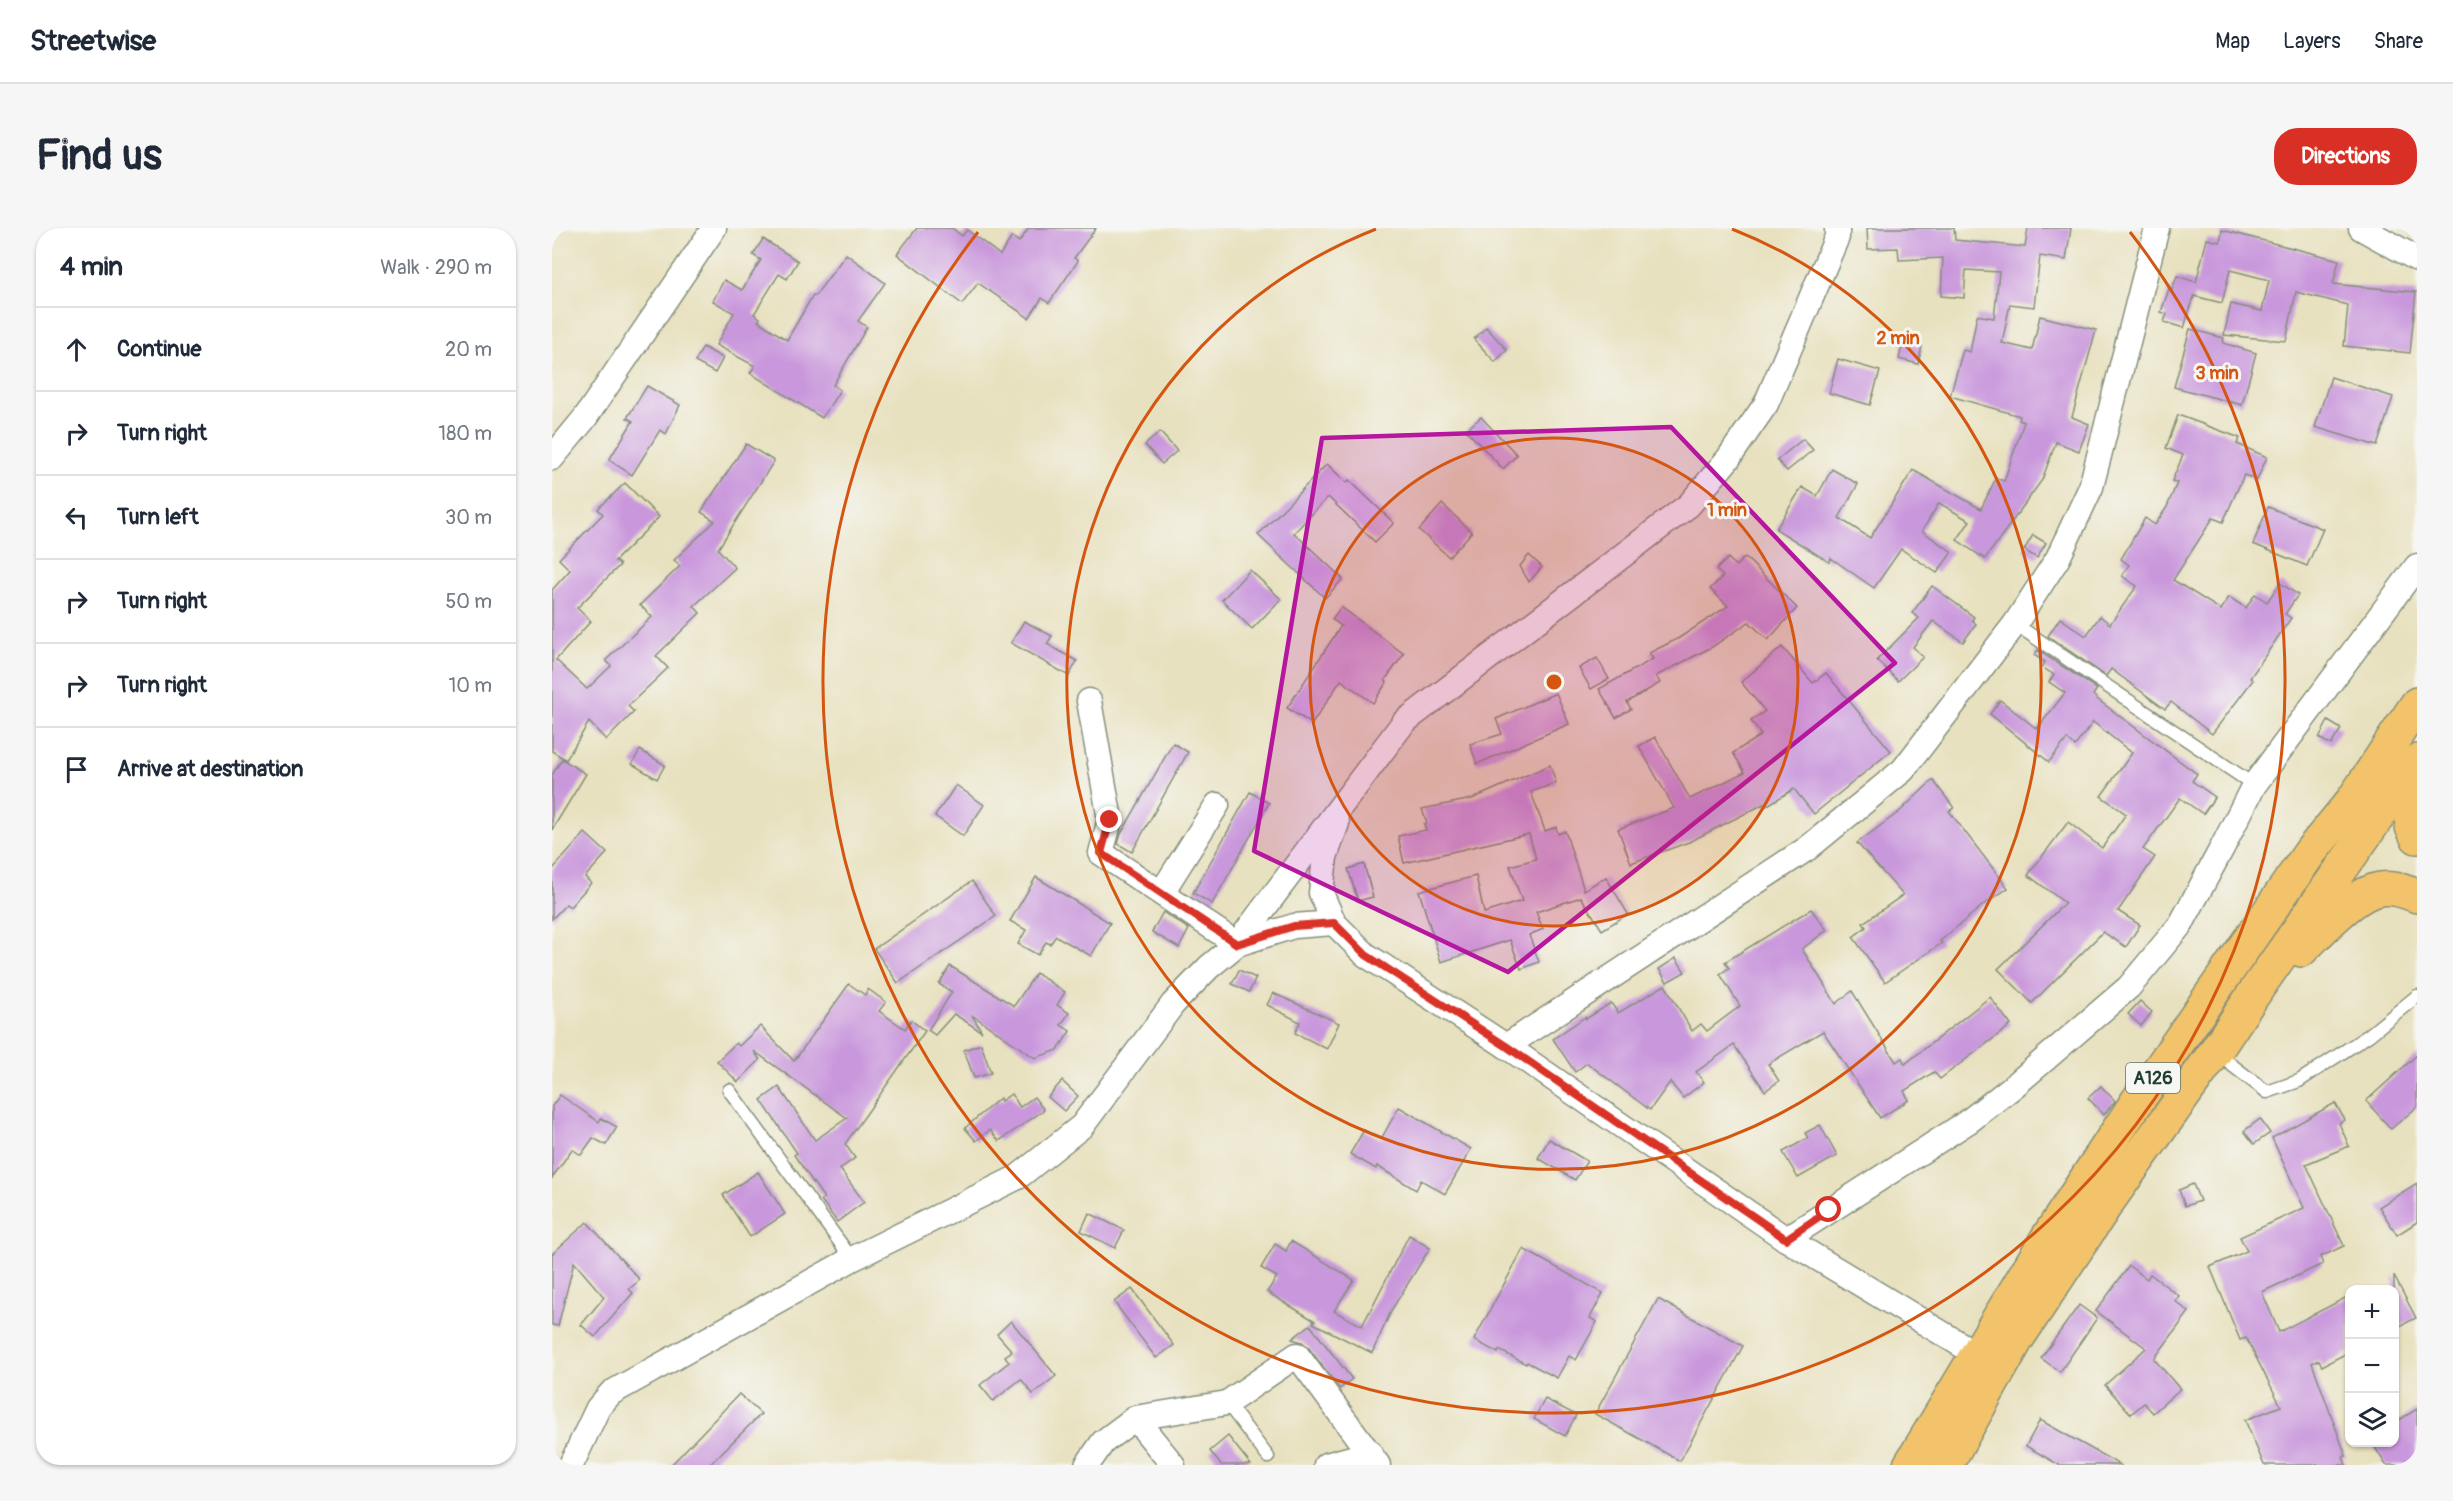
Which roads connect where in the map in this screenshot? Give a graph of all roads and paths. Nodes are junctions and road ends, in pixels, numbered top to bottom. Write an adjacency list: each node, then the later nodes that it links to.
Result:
1 (714, 228): 6 (street)
2 (1837, 228): 13 (street)
3 (2157, 228): 8 (street)
4 (2361, 228): 5 (street)
5 (2417, 259)
6 (552, 458)
7 (2417, 566): 12 (street)
8 (2015, 624): 12 (lane); 22 (street)
9 (1089, 701): 16 (street)
10 (2417, 705): 27 (highway, A126)
11 (2414, 765): 15 (highway); 20 (highway, A126)
12 (2254, 785): 25 (street)
13 (1346, 798): 18 (street); 19 (street)
14 (1217, 805): 16 (street)
15 (2417, 837)
16 (1162, 892): 19 (street)
17 (2417, 896): 20 (highway)
18 (1334, 923): 19 (street); 22 (street)
19 (1237, 944): 26 (street)
20 (2259, 986): 23 (highway, A126)
21 (2417, 996): 23 (lane)
22 (1506, 1046): 25 (street)
23 (2215, 1052): 37 (highway, A126)
24 (729, 1090): 26 (lane)
25 (1786, 1239): 27 (street)
26 (852, 1259): 32 (street)
27 (1978, 1355): 36 (highway, A126)
28 (1227, 1404): 29 (street); 30 (lane); 31 (street)
29 (1135, 1418): 33 (street); 34 (street)
30 (1268, 1456)
31 (1374, 1459): 35 (street)
32 (571, 1465)
33 (1087, 1465)
34 (1173, 1465)
35 (1326, 1465)
36 (1910, 1465)
37 (1946, 1465)

